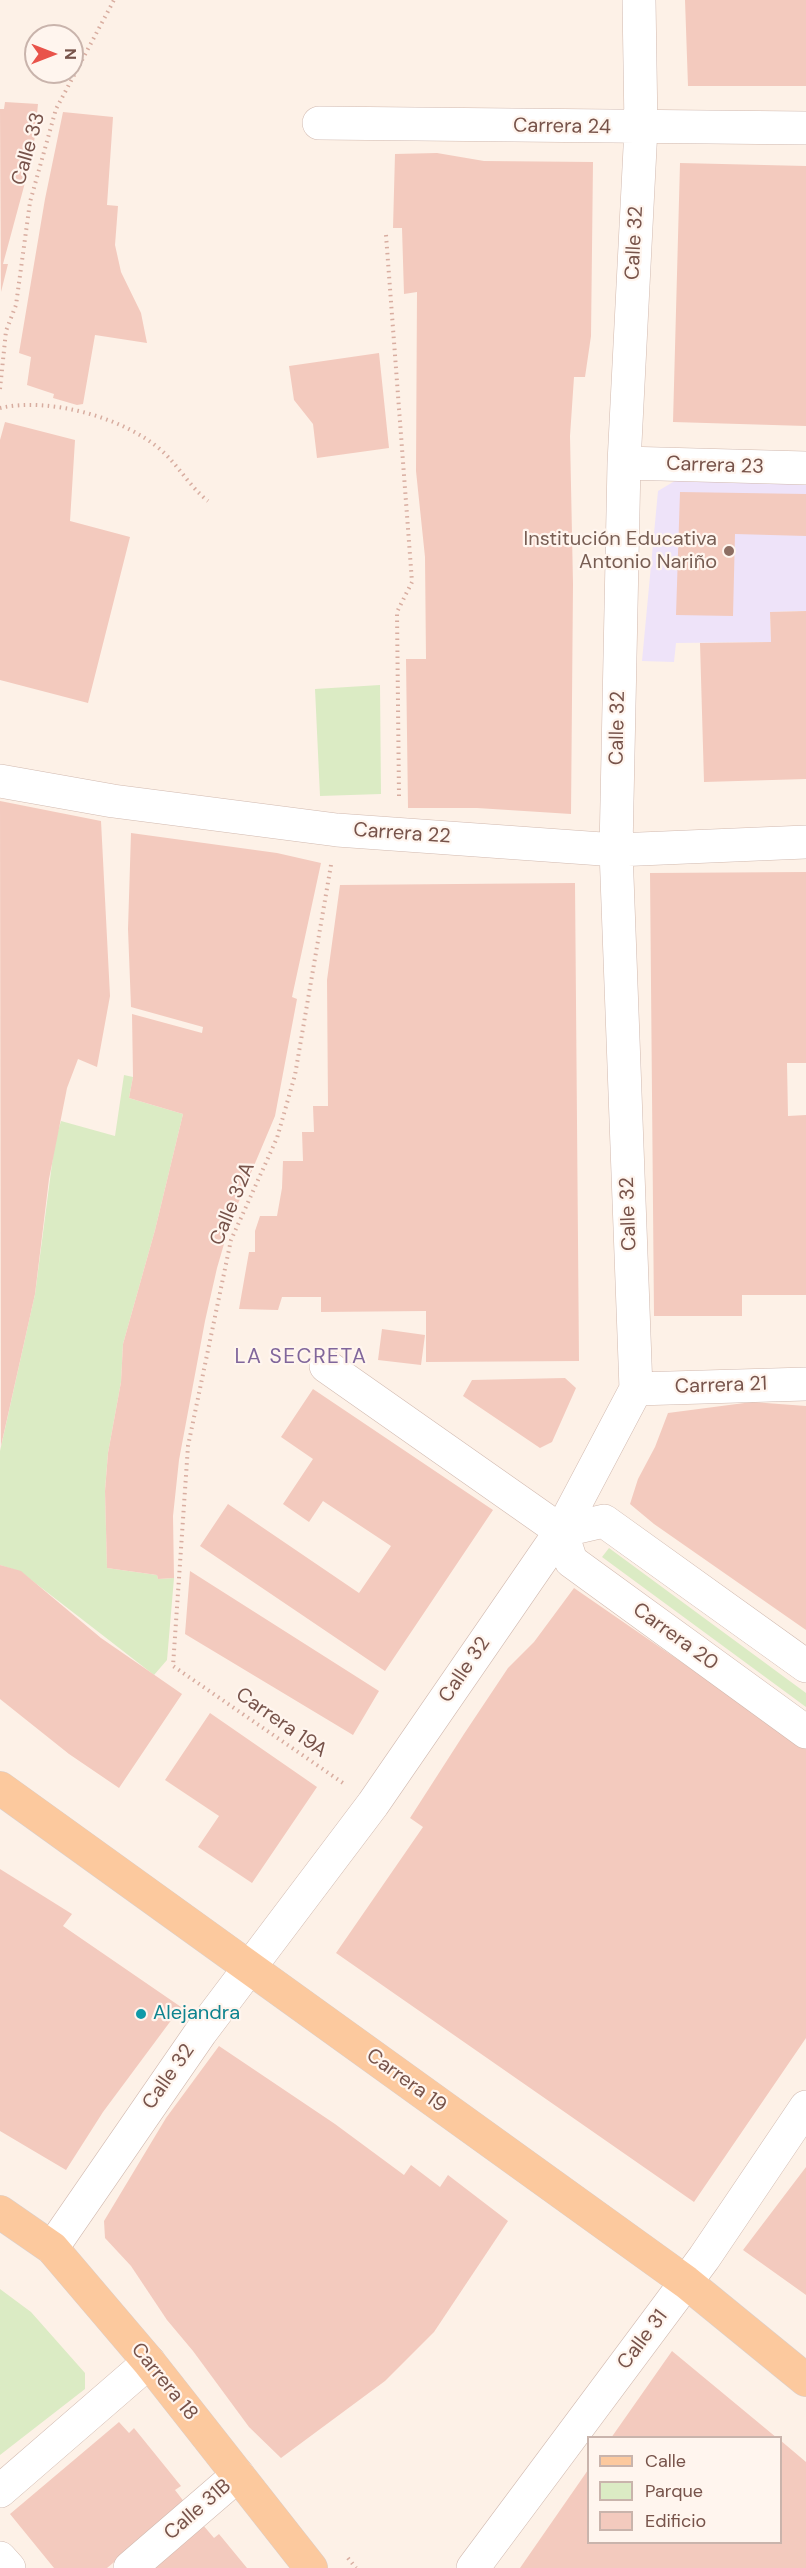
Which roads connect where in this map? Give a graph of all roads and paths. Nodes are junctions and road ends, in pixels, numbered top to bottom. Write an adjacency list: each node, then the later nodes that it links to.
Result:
1 (114, 0): 7 (path, Calle 33)
2 (639, 0): 4 (street, Calle 32)
3 (319, 123): 4 (street, Carrera 24)
4 (641, 128): 5 (street, Carrera 24); 9 (street, Calle 32)
5 (806, 128)
6 (386, 235): 14 (path)
7 (0, 389)
8 (0, 408): 11 (path)
9 (624, 463): 10 (street, Carrera 23); 16 (street, Calle 32)
10 (806, 468)
11 (208, 501)
12 (0, 782): 13 (street, Carrera 22)
13 (337, 830): 14 (street, Carrera 22); 21 (path, Calle 32A)
14 (399, 834): 16 (street, Carrera 22)
15 (806, 842): 16 (street, Carrera 22)
16 (616, 850): 19 (street, Calle 32)
17 (326, 1366): 20 (street)
18 (806, 1384): 19 (street, Carrera 21)
19 (636, 1389): 20 (street, Calle 32)
20 (561, 1531): 22 (street); 23 (street, Carrera 20); 25 (street, Calle 32)
21 (173, 1666): 25 (path, Carrera 19A)
22 (806, 1666)
23 (806, 1732)
24 (0, 1788): 26 (main road, Carrera 19)
25 (373, 1804): 26 (street, Calle 32)
26 (250, 1970): 29 (street, Calle 32); 30 (main road, Carrera 19)
27 (806, 2107): 30 (street, Calle 31)
28 (0, 2212): 29 (main road, Carrera 18)
29 (52, 2247): 31 (main road, Carrera 18)
30 (686, 2282): 32 (main road, Carrera 19); 39 (street, Calle 31)
31 (149, 2362): 33 (main road, Carrera 18); 34 (street)
32 (806, 2380)
33 (238, 2475): 37 (street, Calle 31B); 38 (main road, Carrera 18)
34 (0, 2491)
35 (0, 2558): 36 (street)
36 (9, 2568)
37 (130, 2568)
38 (311, 2568)
39 (473, 2568)

